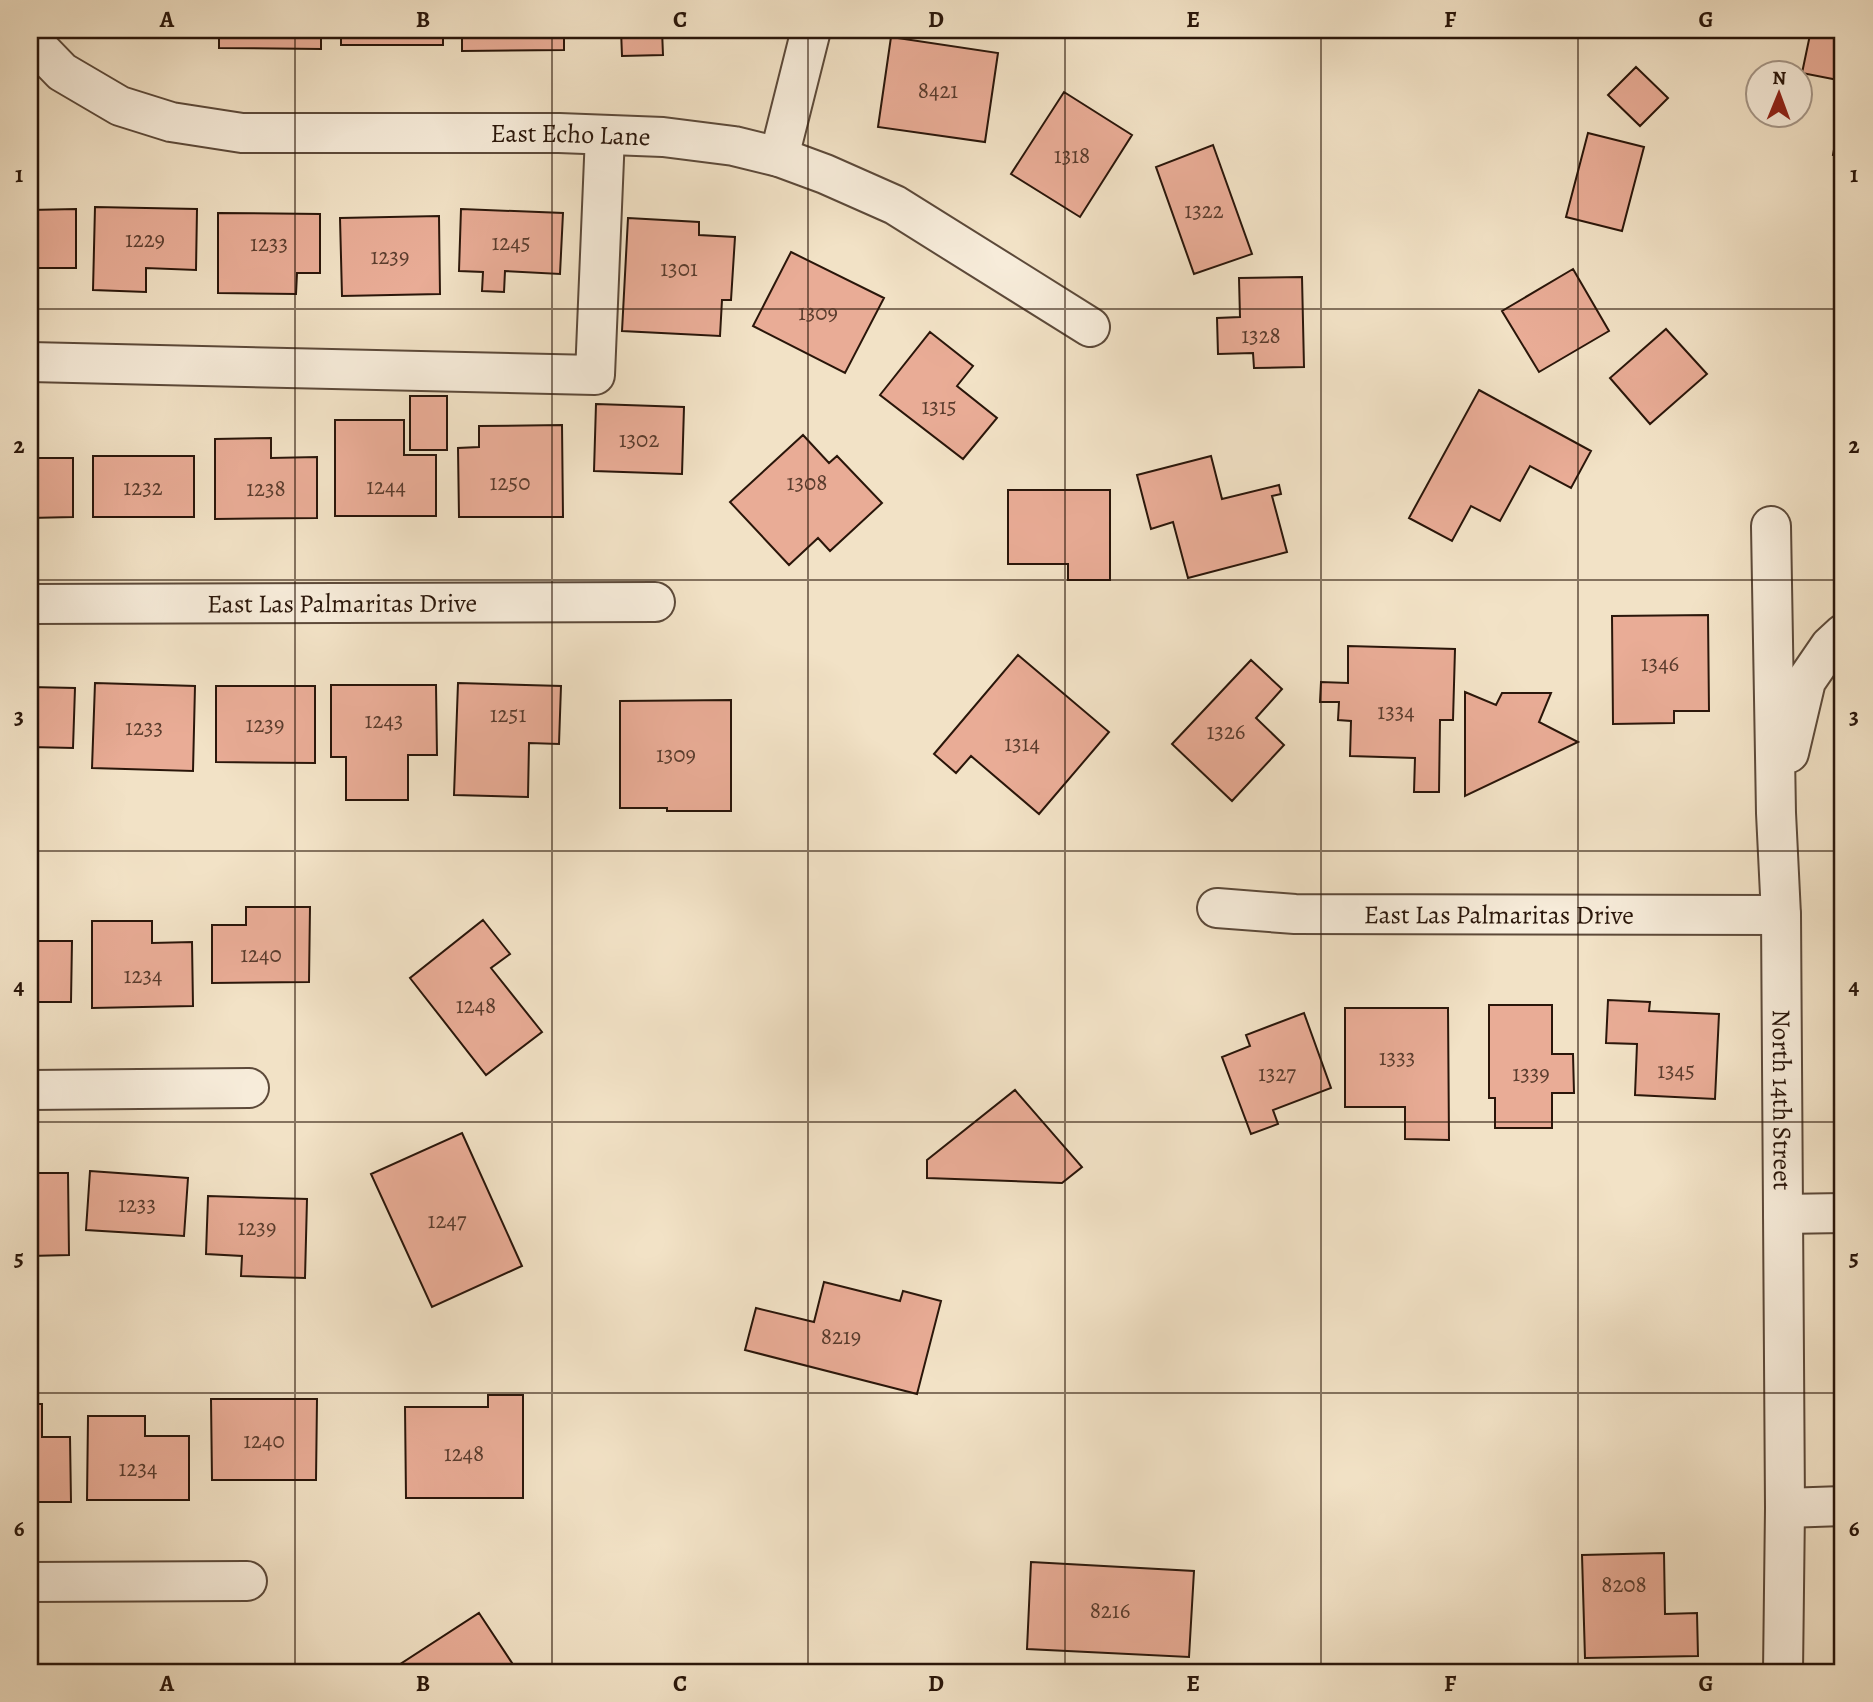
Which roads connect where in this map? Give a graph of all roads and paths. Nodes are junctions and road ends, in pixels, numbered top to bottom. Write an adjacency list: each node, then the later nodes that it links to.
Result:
1 (811, 30): 4 (street)
2 (30, 39): 3 (street, East Echo Lane)
3 (605, 135): 4 (street, East Echo Lane); 6 (street)
4 (779, 157): 5 (street, East Echo Lane)
5 (1090, 327)
6 (30, 362)
7 (1771, 526): 11 (street, North 14th Street)
8 (655, 602): 9 (street, East Las Palmaritas Drive)
9 (30, 604)
10 (1843, 634): 11 (street)
11 (1776, 813): 13 (street, North 14th Street)
12 (1217, 908): 13 (street, East Las Palmaritas Drive)
13 (1781, 915): 17 (street, North 14th Street)
14 (249, 1088): 15 (street)
15 (30, 1090)
16 (1843, 1213): 17 (street)
17 (1783, 1214): 19 (street, North 14th Street)
18 (1843, 1506): 19 (street)
19 (1784, 1508): 22 (street, North 14th Street)
20 (247, 1581): 21 (street)
21 (30, 1582)
22 (1783, 1672)

